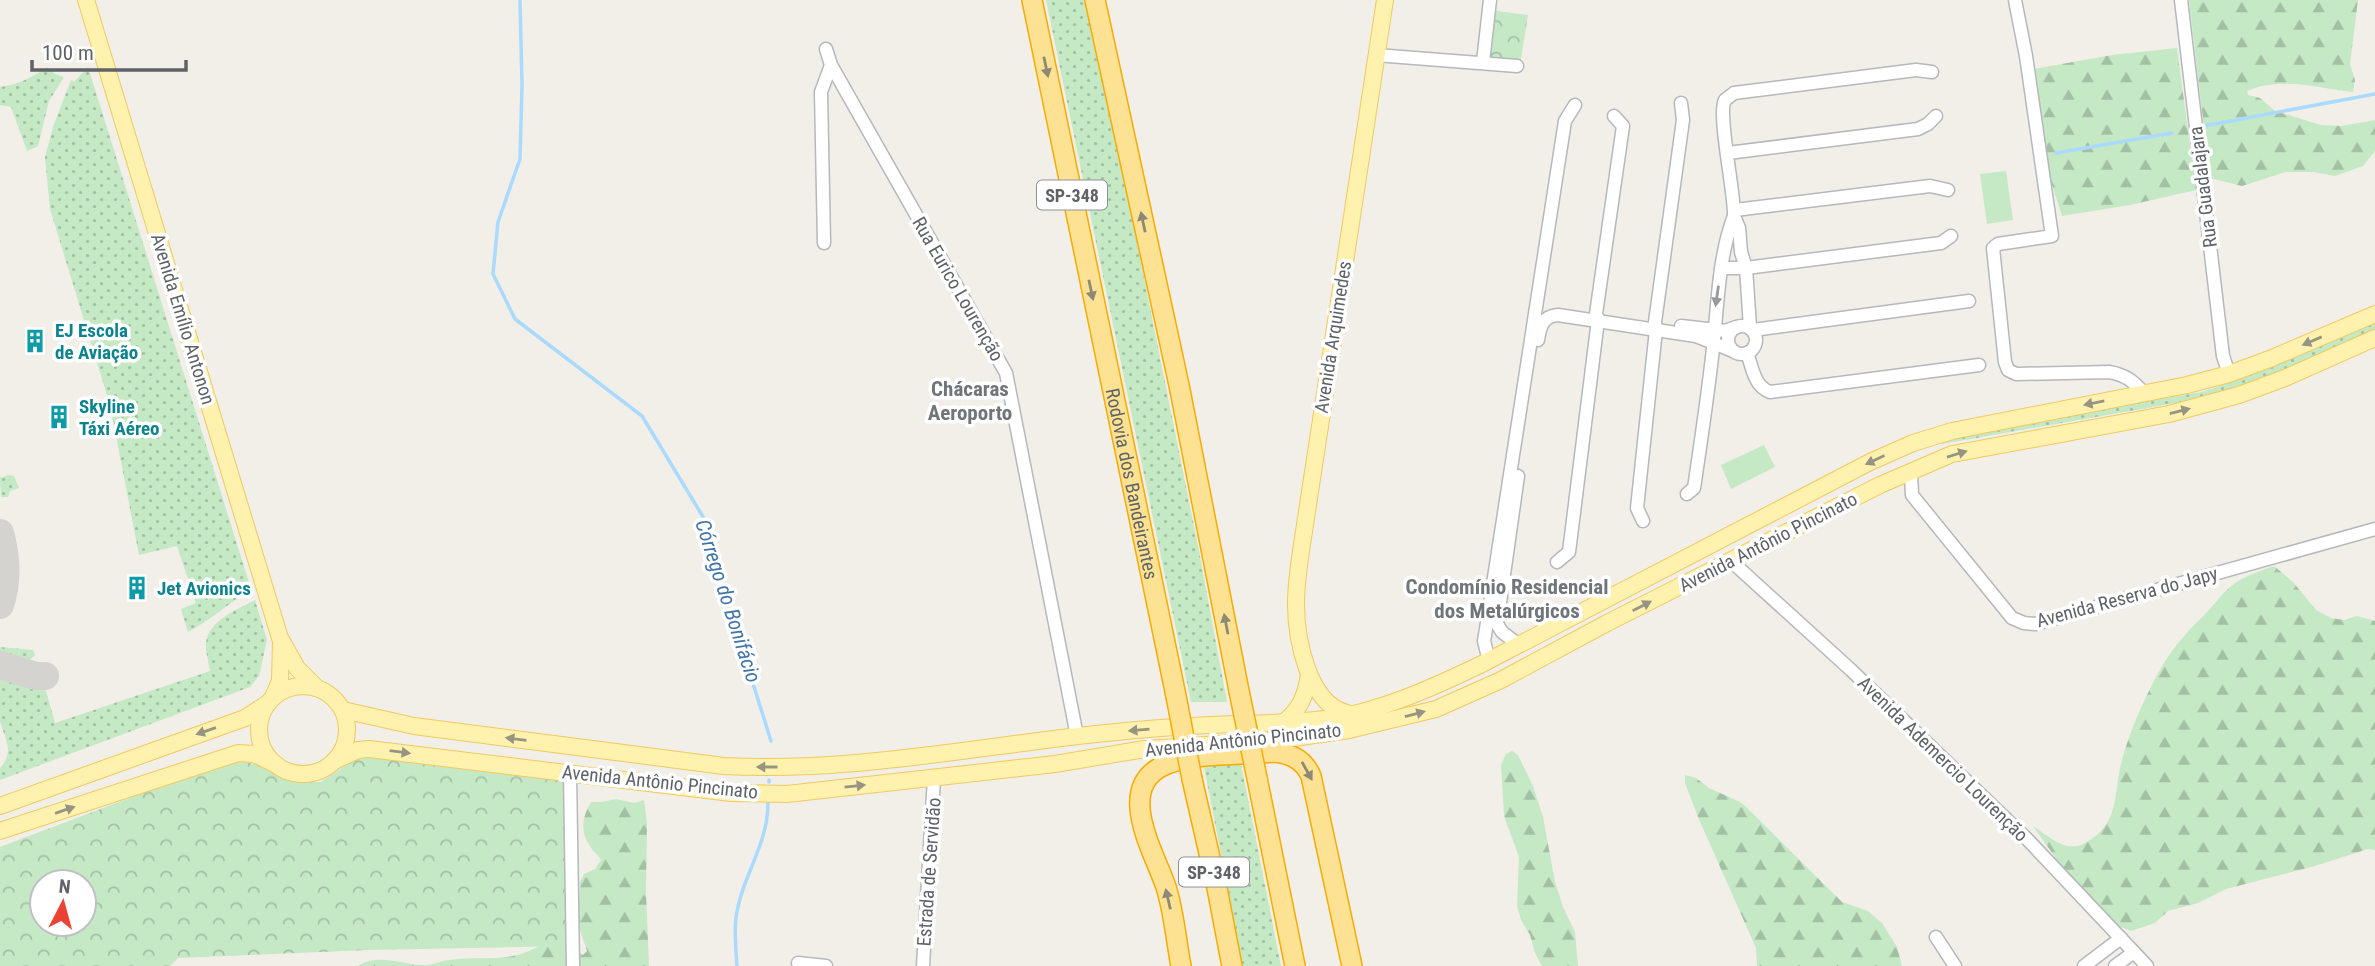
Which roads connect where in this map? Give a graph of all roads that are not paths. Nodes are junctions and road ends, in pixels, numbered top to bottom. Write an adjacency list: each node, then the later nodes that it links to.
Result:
1 (86, 0): 48 (main road, Avenida Emílio Antonon)
2 (1032, 0): 70 (highway, Rodovia dos Bandeirantes / SP-348, one-way to 70, bridge)
3 (1095, 0): 69 (highway, SP-348, one-way to 3, bridge)
4 (1385, 0): 9 (main road, Avenida Arquimedes)
5 (1490, 0): 10 (street)
6 (2015, 0): 38 (street)
7 (2181, 0): 37 (street, Rua Guadalajara)
8 (826, 49): 11 (street, Rua Eurico Lourenção)
9 (1376, 55): 10 (street); 52 (main road, Avenida Arquimedes)
10 (1483, 62): 12 (street)
11 (831, 65): 22 (street); 58 (street, Rua Eurico Lourenção)
12 (1517, 66)
13 (1932, 72): 18 (street)
14 (1681, 103): 29 (street)
15 (1575, 105): 26 (street)
16 (1614, 116): 28 (street)
17 (1936, 116): 18 (street)
18 (1728, 153): 20 (street)
19 (1948, 190): 20 (street)
20 (1734, 213): 23 (street); 24 (street)
21 (1951, 236): 24 (street)
22 (824, 243)
23 (1722, 268): 24 (street); 32 (street, one-way to 32)
24 (1746, 268): 31 (street)
25 (1969, 301): 31 (street)
26 (1536, 306): 28 (street); 50 (street)
27 (2375, 314): 37 (main road, Avenida Antônio Pincinato, one-way to 37)
28 (1597, 317): 29 (street); 47 (street); 49 (street)
29 (1656, 326): 32 (street); 34 (street); 44 (street)
30 (1736, 327): 31 (street); 32 (street); 35 (street)
31 (1751, 329): 35 (street)
32 (1713, 330): 34 (street)
33 (2375, 338): 40 (main road, Avenida Antônio Pincinato, one-way to 33)
34 (1714, 345): 35 (street); 42 (street)
35 (1740, 352): 36 (street)
36 (1979, 365)
37 (2229, 374): 38 (main road, Avenida Antônio Pincinato)
38 (2144, 393): 39 (main road, Avenida Antônio Pincinato, one-way to 39)
39 (1913, 443): 40 (main road); 41 (main road, Avenida Antônio Pincinato, one-way to 41)
40 (1911, 473): 43 (main road, Avenida Antônio Pincinato); 45 (street, Avenida Reserva do Japy)
41 (1835, 480): 43 (main road); 49 (main road, Avenida Antônio Pincinato)
42 (1687, 494)
43 (1824, 514): 46 (main road, Avenida Antônio Pincinato)
44 (1643, 521)
45 (2375, 529)
46 (1731, 561): 51 (main road, Avenida Antônio Pincinato, one-way to 46); 72 (street, Avenida Ademercio Lourenção)
47 (1557, 562)
48 (281, 638): 53 (main road, Avenida Antônio Pincinato); 54 (main road)
49 (1519, 645): 50 (main road, Avenida Antônio Pincinato)
50 (1489, 661): 51 (main road); 56 (main road, Avenida Antônio Pincinato)
51 (1526, 667): 65 (main road, Avenida Antônio Pincinato, one-way to 51)
52 (1309, 674): 56 (main road, Avenida Arquimedes); 57 (main road)
53 (316, 687): 54 (main road); 55 (main road, Avenida Antônio Pincinato)
54 (270, 700): 63 (main road); 67 (main road, one-way to 67)
55 (343, 710): 59 (main road, Avenida Antônio Pincinato, one-way to 55); 61 (main road)
56 (1352, 714): 57 (main road, Avenida Antônio Pincinato)
57 (1280, 724): 58 (main road, Avenida Antônio Pincinato, one-way to 58)
58 (1077, 736): 60 (main road, Avenida Antônio Pincinato)
59 (552, 744): 62 (main road, Avenida Antônio Pincinato, one-way to 59); 64 (main road)
60 (913, 758): 62 (main road, Avenida Antônio Pincinato); 65 (main road)
61 (334, 761): 63 (main road, Avenida Antônio Pincinato); 64 (main road, Avenida Antônio Pincinato, one-way to 64)
62 (881, 761): 66 (main road)
63 (277, 765): 68 (main road, Avenida Antônio Pincinato, one-way to 63)
64 (570, 772): 66 (main road, Avenida Antônio Pincinato); 75 (street)
65 (934, 778): 66 (main road, Avenida Antônio Pincinato, one-way to 65); 77 (street, Estrada de Servidão)
66 (808, 791)
67 (0, 806)
68 (0, 831)
69 (1273, 857): 81 (highway, SP-348); 82 (highway)
70 (1217, 888): 79 (highway); 80 (highway, Rodovia dos Bandeirantes / SP-348)
71 (1936, 937): 84 (street)
72 (2121, 938): 73 (street, Avenida Ademercio Lourenção); 85 (street)
73 (2134, 953): 86 (street); 87 (street, Avenida Ademercio Lourenção)
74 (798, 963): 76 (street)
75 (573, 966)
76 (826, 966)
77 (923, 966)
78 (1181, 966): 83 (highway, one-way to 83)
79 (1221, 966)
80 (1232, 966)
81 (1294, 966)
82 (1307, 966)
83 (1352, 966)
84 (1955, 966)
85 (2084, 966)
86 (2115, 966)
87 (2147, 966)

